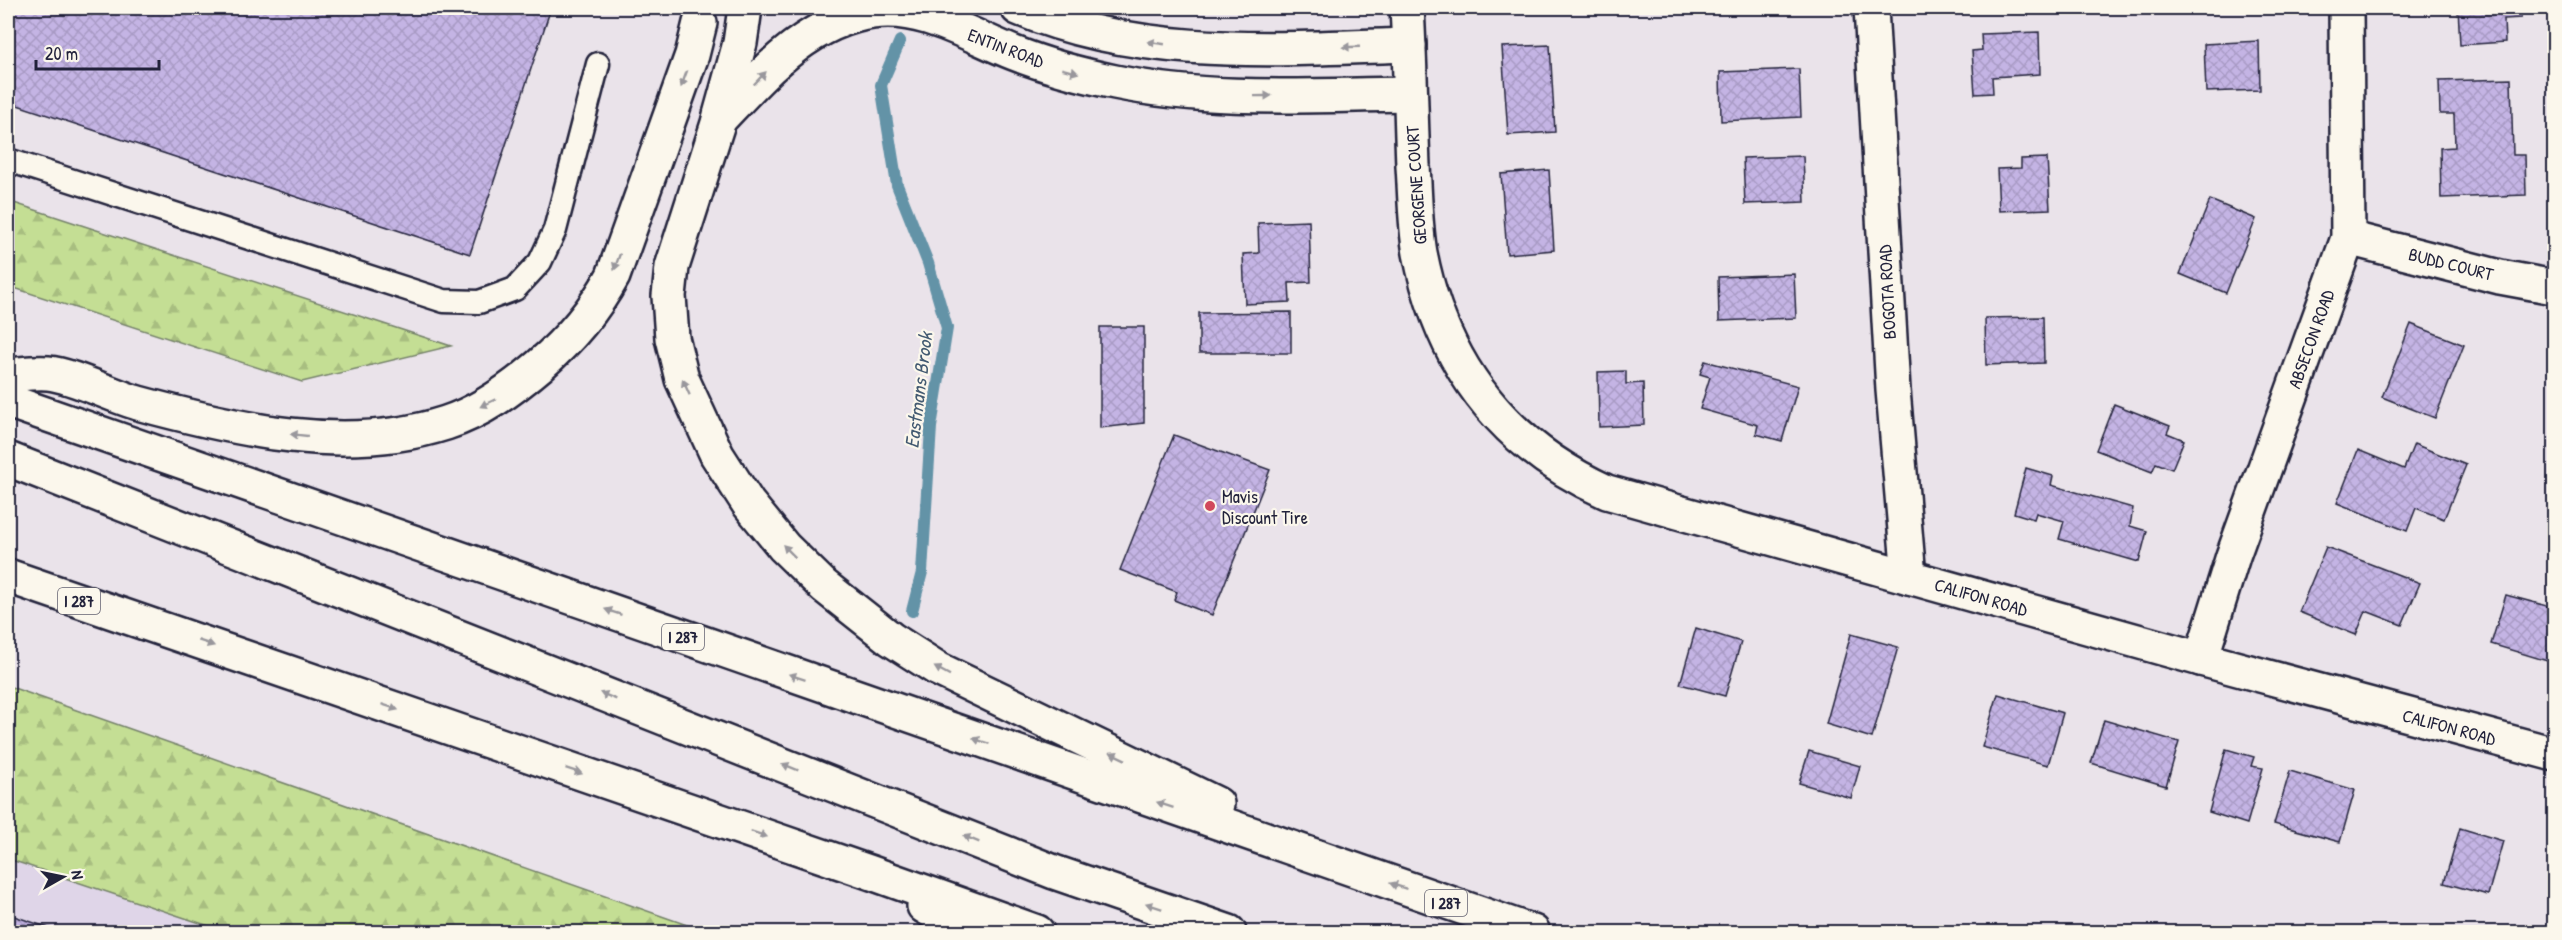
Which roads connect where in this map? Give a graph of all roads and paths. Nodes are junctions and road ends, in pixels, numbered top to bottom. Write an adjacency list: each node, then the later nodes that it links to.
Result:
1 (745, 8): 10 (main road)
2 (1018, 8): 7 (main road, one-way to 2)
3 (1407, 8): 7 (main road, GEORGENE COURT)
4 (1871, 8): 19 (main road, BOGOTA ROAD)
5 (2346, 8): 12 (main road, ABSECON ROAD)
6 (703, 12): 15 (main road, one-way to 15)
7 (1409, 45): 9 (main road, GEORGENE COURT)
8 (598, 64): 11 (lane)
9 (1410, 94): 10 (main road, ENTIN ROAD, one-way to 9); 14 (main road, GEORGENE COURT)
10 (719, 120): 23 (main road, one-way to 10)
11 (8, 160)
12 (2348, 238): 13 (main road, BUDD COURT); 20 (main road, ABSECON ROAD)
13 (2554, 287)
14 (1455, 357): 19 (main road, CALIFON ROAD)
15 (8, 375)
16 (8, 401): 23 (main road, I 287, one-way to 16)
17 (8, 459): 26 (main road, one-way to 17)
18 (8, 576): 22 (main road, I 287, one-way to 22)
19 (1909, 577): 20 (main road, CALIFON ROAD)
20 (2201, 659): 21 (main road, CALIFON ROAD)
21 (2554, 754)
22 (869, 872): 24 (main road); 25 (main road, I 287)
23 (1359, 873): 27 (main road, I 287, one-way to 23)
24 (966, 933)
25 (1037, 933)
26 (1229, 933)
27 (1533, 933)

